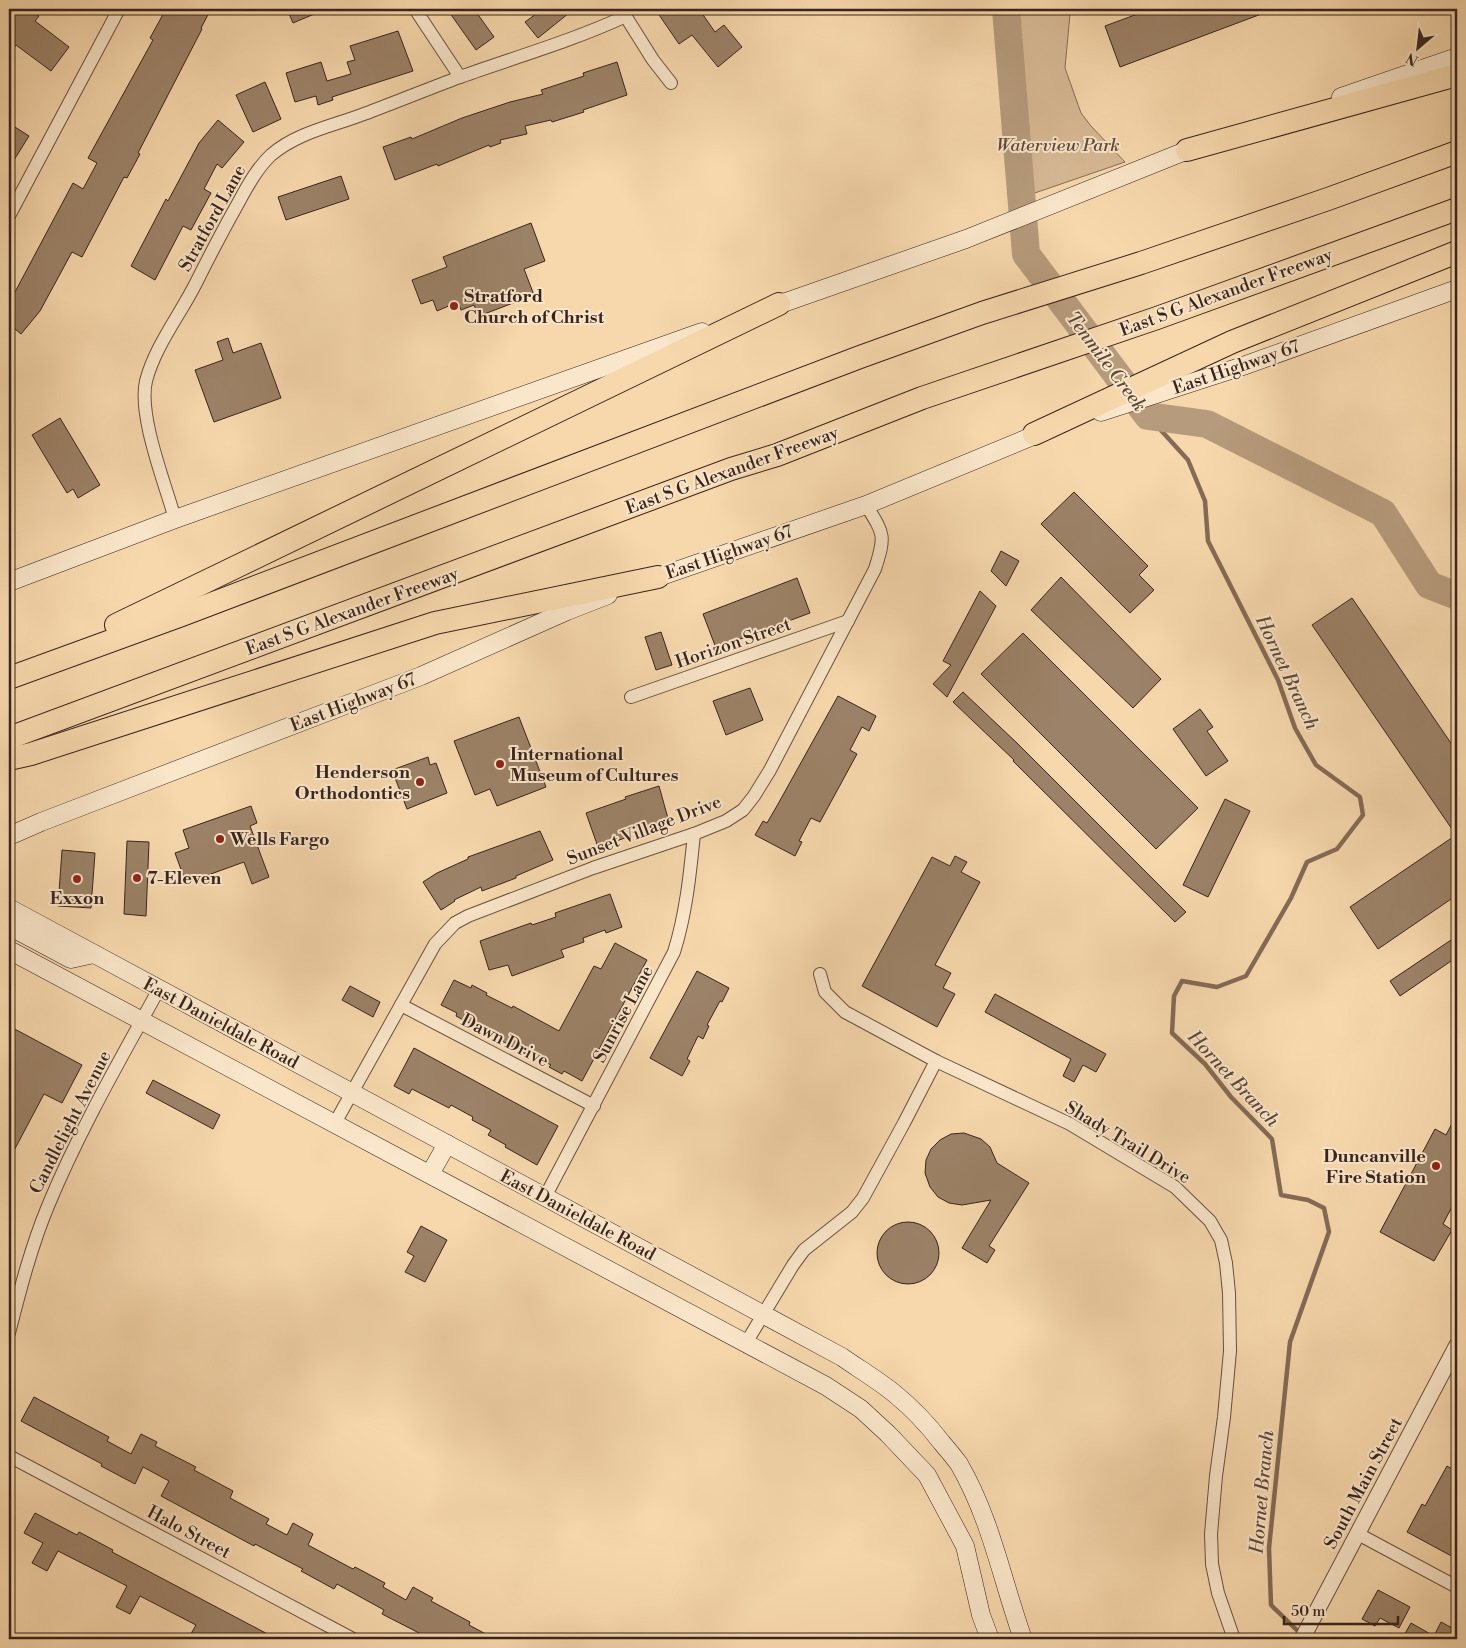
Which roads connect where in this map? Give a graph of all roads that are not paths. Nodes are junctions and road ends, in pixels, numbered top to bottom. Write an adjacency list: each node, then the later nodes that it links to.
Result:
1 (415, 9): 6 (street)
2 (115, 11): 11 (street)
3 (623, 13): 6 (street, Stratford Lane); 7 (street)
4 (1457, 57): 8 (main road)
5 (1457, 75): 8 (highway)
6 (460, 77): 17 (street, Stratford Lane)
7 (671, 83)
8 (1187, 150): 14 (main road)
9 (1457, 152): 21 (highway)
10 (1457, 208): 23 (highway, East S G Alexander Freeway)
11 (10, 209)
12 (1457, 252): 15 (highway)
13 (1457, 289): 15 (main road, East Highway 67)
14 (778, 304): 17 (main road); 21 (highway)
15 (1034, 434): 16 (main road, East Highway 67)
16 (866, 505): 18 (main road, East Highway 67); 20 (street, Sunset Village Drive)
17 (175, 518): 19 (main road)
18 (658, 577): 24 (highway); 26 (main road, East Highway 67)
19 (9, 582)
20 (848, 621): 22 (street, Horizon Street); 25 (street, Sunset Village Drive)
21 (9, 678)
22 (631, 697)
23 (9, 738)
24 (9, 759)
25 (694, 834): 33 (street, Sunset Village Drive); 37 (street, Sunrise Lane)
26 (9, 836)
27 (9, 908): 30 (main road, East Danieldale Road)
28 (9, 926): 30 (main road)
29 (9, 950): 34 (main road, East Danieldale Road)
30 (94, 954): 32 (main road, East Danieldale Road)
31 (820, 974): 35 (street, Shady Trail Drive)
32 (159, 989): 34 (street, Candlelight Avenue); 36 (main road, East Danieldale Road)
33 (401, 1005): 36 (street, Sunset Village Drive); 37 (street, Dawn Drive)
34 (142, 1020): 38 (main road, East Danieldale Road); 43 (street, Candlelight Avenue)
35 (936, 1061): 42 (street); 52 (street, Shady Trail Drive)
36 (352, 1093): 38 (street, Sunset Village Drive); 39 (main road, East Danieldale Road)
37 (594, 1106): 41 (street, Sunrise Lane)
38 (335, 1123): 40 (main road, East Danieldale Road)
39 (447, 1144): 40 (main road); 41 (main road, East Danieldale Road)
40 (430, 1174): 44 (main road, East Danieldale Road)
41 (545, 1197): 42 (main road, East Danieldale Road)
42 (764, 1315): 44 (street); 51 (main road, East Danieldale Road)
43 (9, 1333)
44 (746, 1343): 50 (main road, East Danieldale Road)
45 (1457, 1345): 47 (street, South Main Street)
46 (9, 1456): 49 (street, Halo Street)
47 (1358, 1534): 48 (street); 53 (street, South Main Street)
48 (1457, 1587)
49 (353, 1639)
50 (990, 1639)
51 (1023, 1639)
52 (1234, 1639)
53 (1302, 1639)

